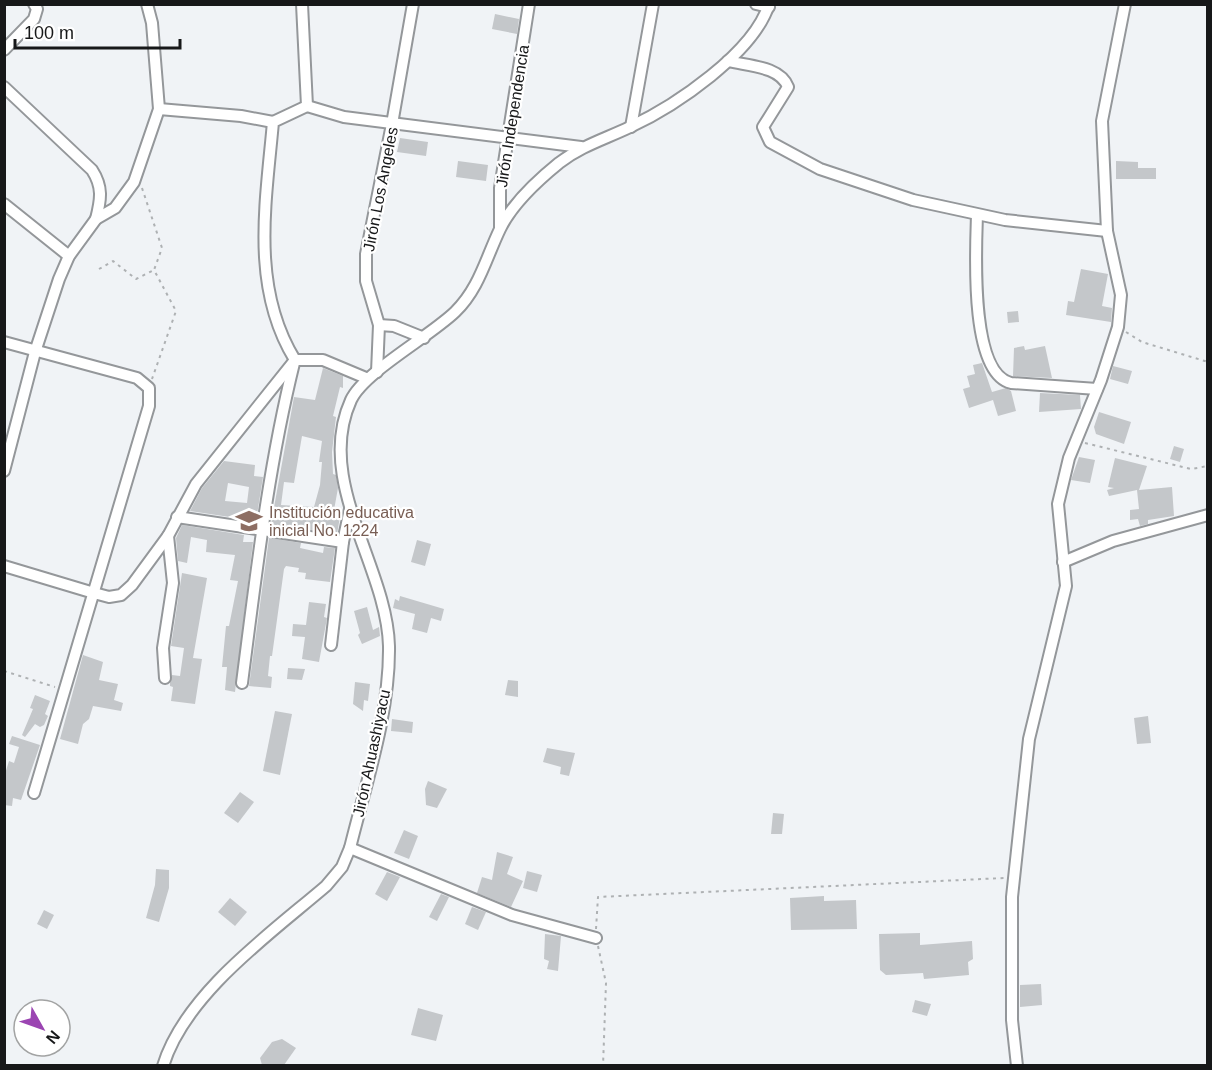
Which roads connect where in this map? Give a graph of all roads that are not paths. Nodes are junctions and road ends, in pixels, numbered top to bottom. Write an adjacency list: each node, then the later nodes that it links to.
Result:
1 (34, 4): 10 (street)
2 (147, 4): 14 (street)
3 (302, 4): 13 (street)
4 (413, 4): 16 (street, Jirón Los Angeles)
5 (529, 4): 18 (street, Jirón Independencia)
6 (653, 4): 17 (street)
7 (756, 4): 9 (street)
8 (1125, 4): 24 (street)
9 (769, 6): 11 (street)
10 (4, 50)
11 (728, 61): 17 (street); 21 (street)
12 (4, 87): 22 (street)
13 (307, 106): 15 (street); 16 (street)
14 (159, 109): 15 (street); 22 (street)
15 (273, 122): 30 (street)
16 (392, 124): 18 (street); 26 (street, Jirón Los Angeles)
17 (631, 127): 19 (street)
18 (506, 139): 19 (street); 23 (street, Jirón Independencia)
19 (581, 147): 23 (street)
20 (4, 204): 25 (street)
21 (976, 215): 24 (street); 33 (street)
22 (96, 219): 25 (street)
23 (500, 227): 27 (street)
24 (1107, 231): 33 (street)
25 (69, 256): 29 (street)
26 (379, 325): 27 (street); 31 (street, Jirón Los Angeles)
27 (424, 338): 31 (street)
28 (4, 342): 29 (street)
29 (35, 352): 34 (street); 43 (street)
30 (295, 360): 32 (street); 37 (street); 38 (street)
31 (377, 372): 32 (street)
32 (366, 378): 35 (street, Jirón Ahuashiyacu)
33 (1097, 389): 41 (street)
34 (4, 471)
35 (350, 509): 40 (street); 48 (street, Jirón Ahuashiyacu)
36 (1208, 515): 41 (street)
37 (177, 517): 38 (street); 39 (street)
38 (261, 531): 40 (street); 46 (street)
39 (168, 536): 43 (street); 45 (street)
40 (343, 542): 44 (street)
41 (1064, 562): 51 (street)
42 (4, 566): 43 (street)
43 (94, 594): 47 (street)
44 (331, 645)
45 (165, 678)
46 (242, 683)
47 (34, 793)
48 (350, 848): 49 (street); 50 (street, Jirón Ahuashiyacu)
49 (596, 938)
50 (164, 1065)
51 (1017, 1065)

